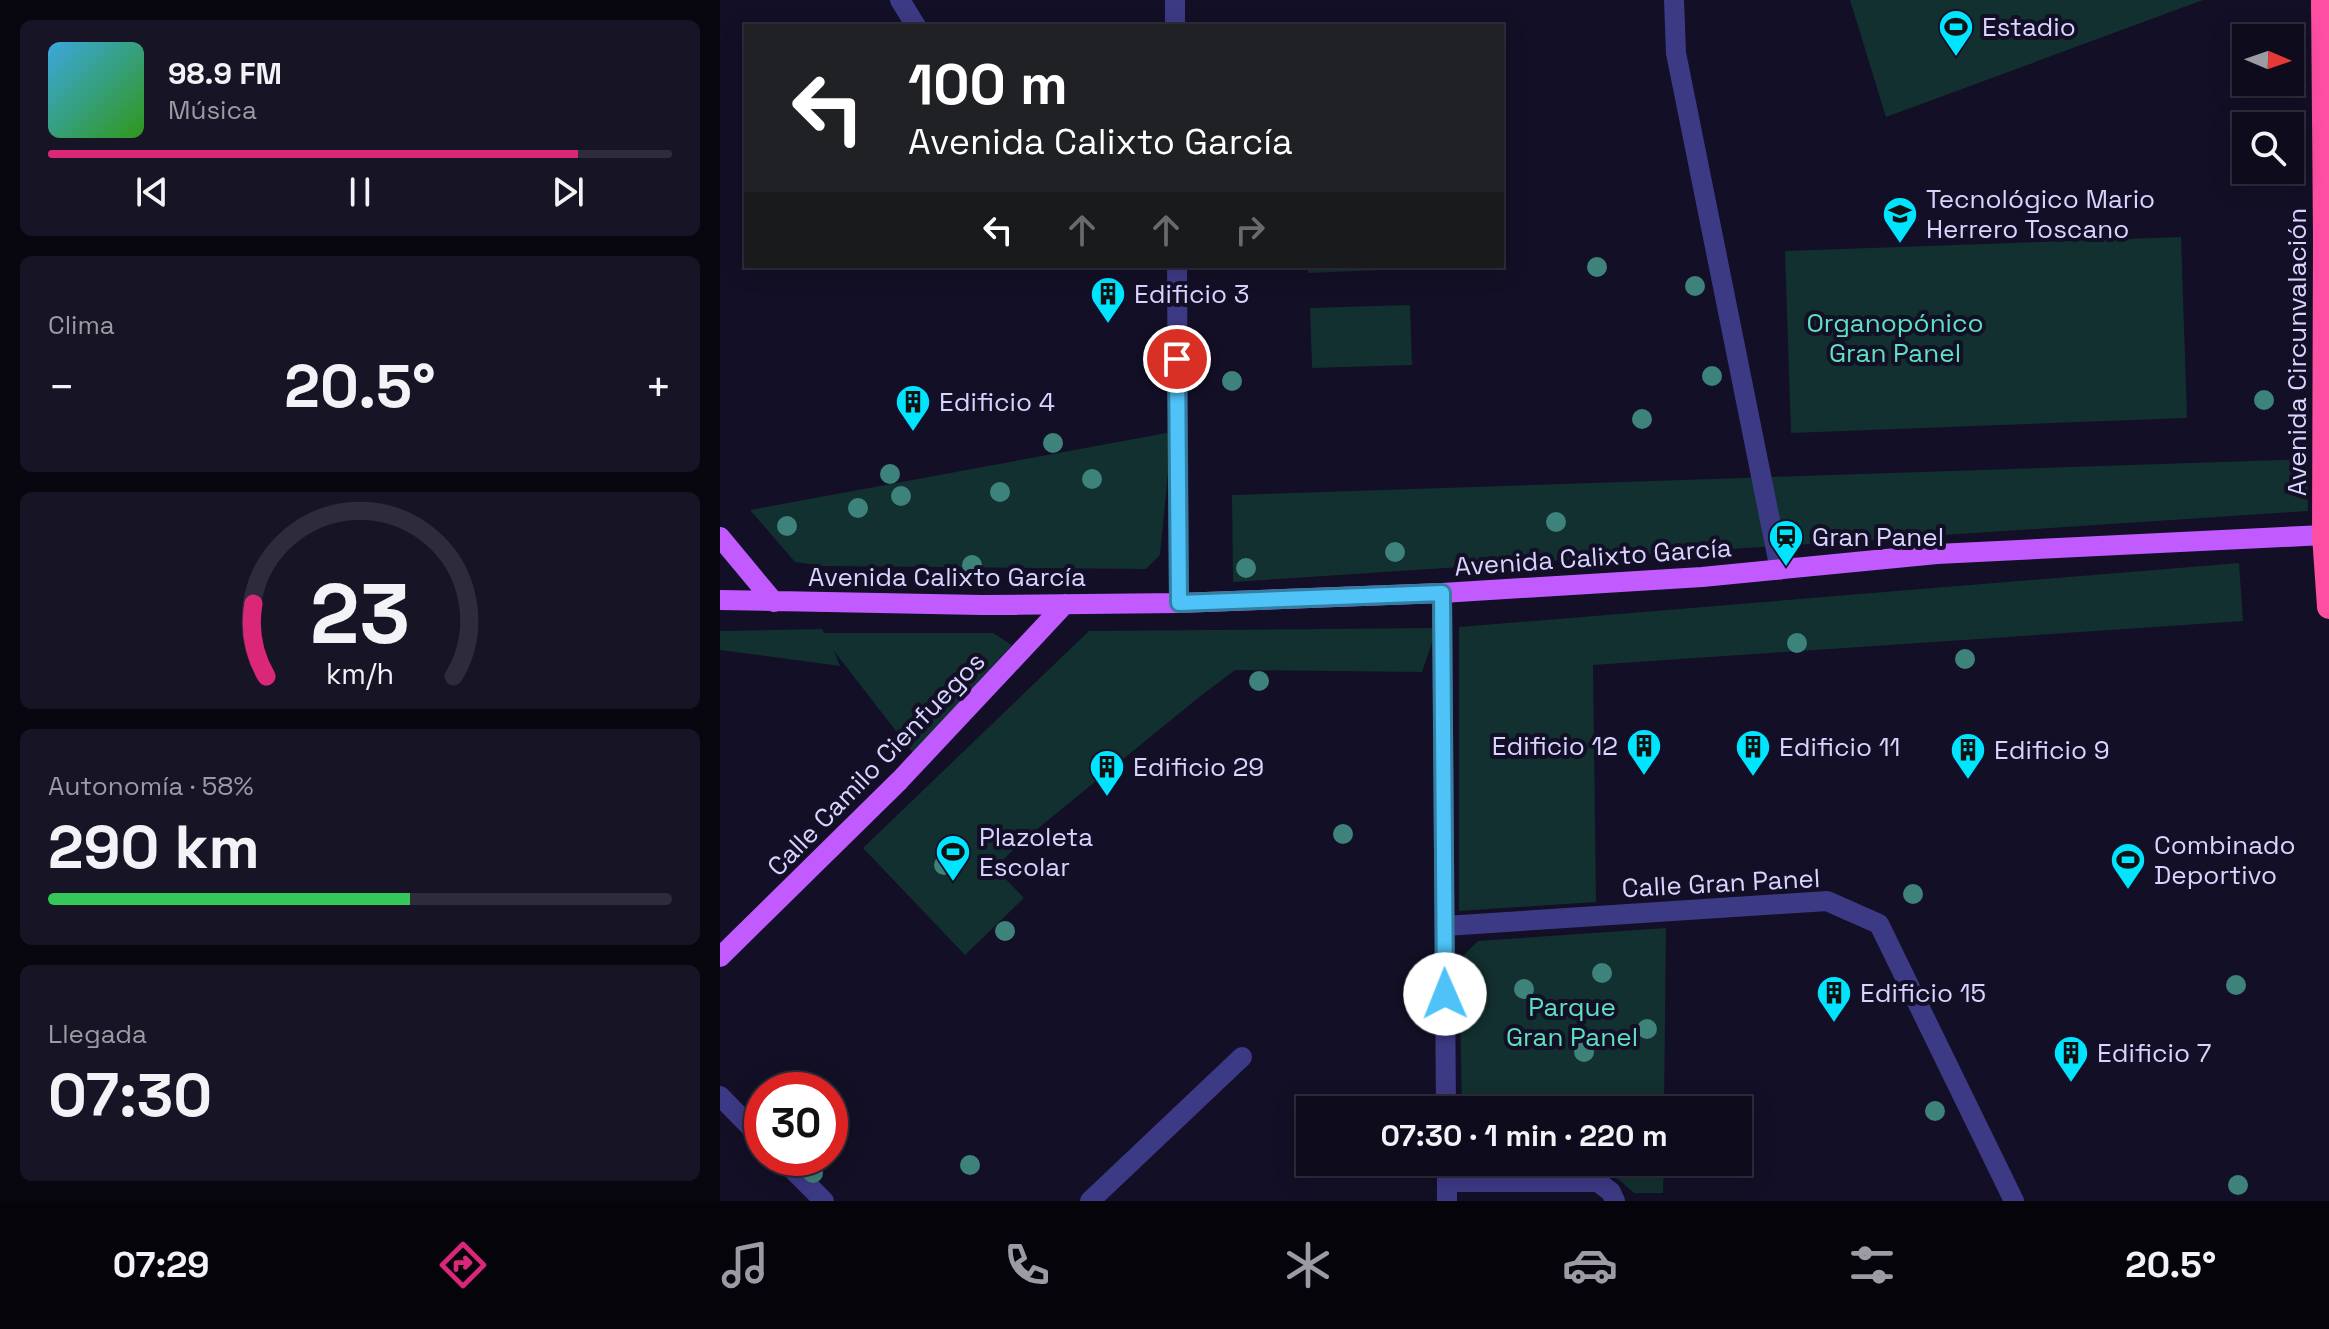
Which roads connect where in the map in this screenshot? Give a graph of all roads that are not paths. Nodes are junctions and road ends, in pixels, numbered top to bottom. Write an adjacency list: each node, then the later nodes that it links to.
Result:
1 (900, 0): 5 (street)
2 (1175, 0): 6 (street)
3 (1674, 0): 11 (street)
4 (2323, 0): 7 (highway, Avenida Circunvalación)
5 (915, 24)
6 (1175, 24)
7 (2327, 238): 9 (highway, Avenida Circunvalación)
8 (1177, 268): 15 (street)
9 (2327, 534): 11 (main road, Avenida Calixto García); 17 (highway, Avenida Circunvalación)
10 (720, 537): 14 (main road)
11 (1780, 570): 12 (main road, Avenida Calixto García)
12 (1442, 593): 15 (main road, Avenida Calixto García); 18 (street)
13 (720, 600): 14 (main road, Avenida Calixto García)
14 (774, 602): 16 (main road, Avenida Calixto García)
15 (1179, 603): 16 (main road, Avenida Calixto García)
16 (1065, 604): 19 (main road, Calle Camilo Cienfuegos)
17 (2329, 607)
18 (1445, 926): 22 (street); 29 (street, Calle Gran Panel)
19 (720, 957)
20 (1242, 1057): 27 (street)
21 (720, 1096): 23 (street)
22 (1446, 1096)
23 (744, 1121)
24 (799, 1176): 26 (street)
25 (1447, 1182): 28 (street)
26 (824, 1201)
27 (1090, 1201)
28 (1615, 1201)
29 (2014, 1201)

